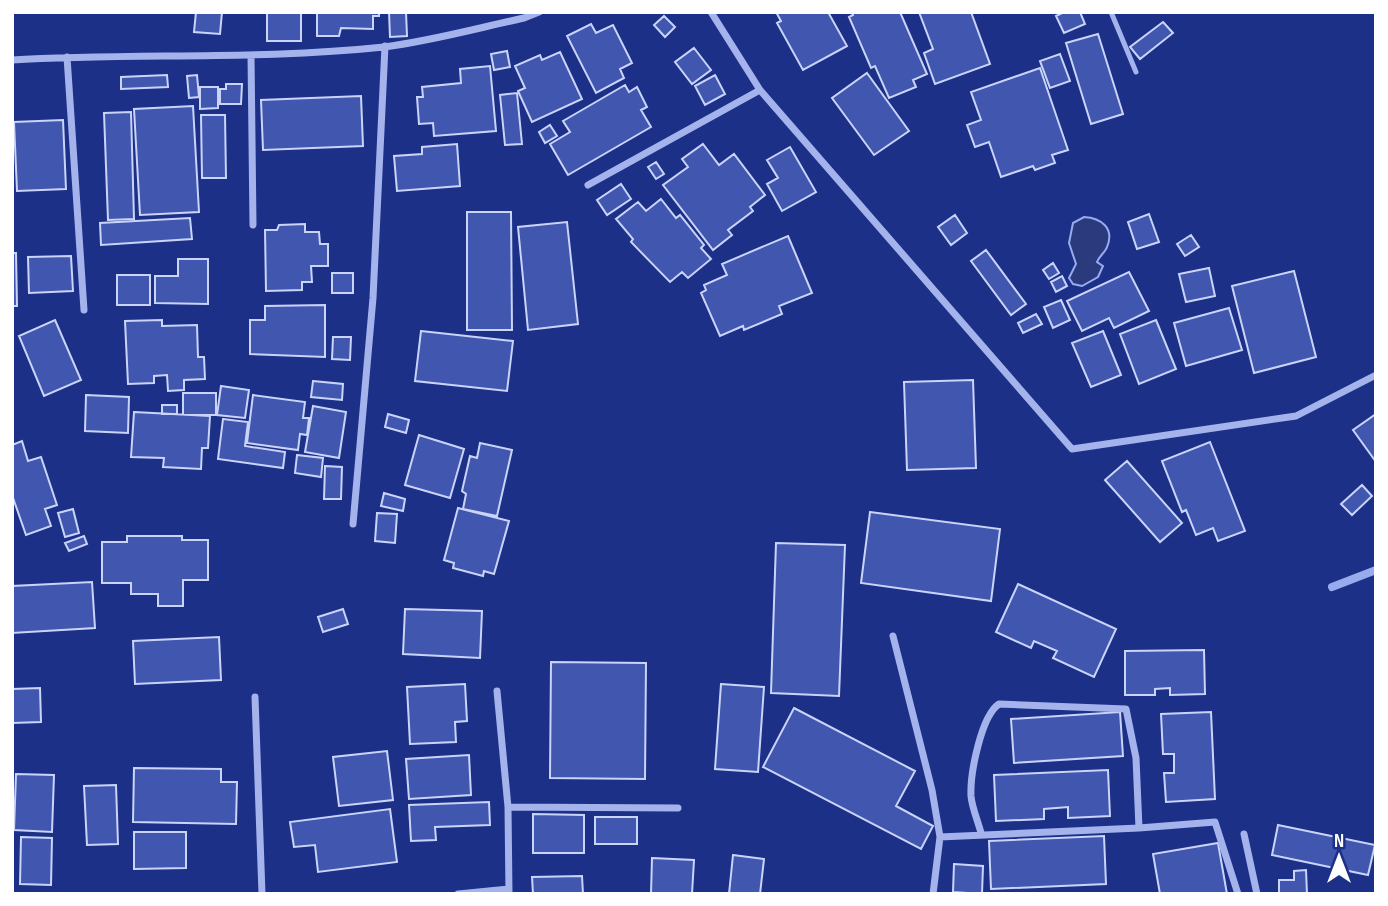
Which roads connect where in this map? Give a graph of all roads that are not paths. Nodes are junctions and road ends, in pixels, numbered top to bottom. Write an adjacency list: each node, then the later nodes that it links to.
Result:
1 (539, 12): 4 (street)
2 (710, 12): 9 (street)
3 (1111, 12): 8 (lane)
4 (385, 46): 5 (street); 14 (street)
5 (251, 55): 6 (street); 11 (street)
6 (67, 57): 7 (street); 12 (street)
7 (12, 60)
8 (1136, 72)
9 (760, 90): 10 (street); 13 (street)
10 (589, 185)
11 (253, 225)
12 (84, 310)
13 (1374, 376)
14 (353, 524)
15 (893, 636): 23 (street)
16 (497, 691): 18 (street)
17 (255, 697): 25 (street)
18 (508, 807): 19 (street); 24 (street)
19 (678, 808)
20 (1139, 828): 21 (street); 21 (street); 28 (street)
21 (981, 833): 23 (street)
22 (1244, 834): 29 (street)
23 (940, 836): 27 (street)
24 (509, 891): 26 (street)
25 (262, 894)
26 (458, 894)
27 (933, 894)
28 (1238, 894)
29 (1256, 894)

